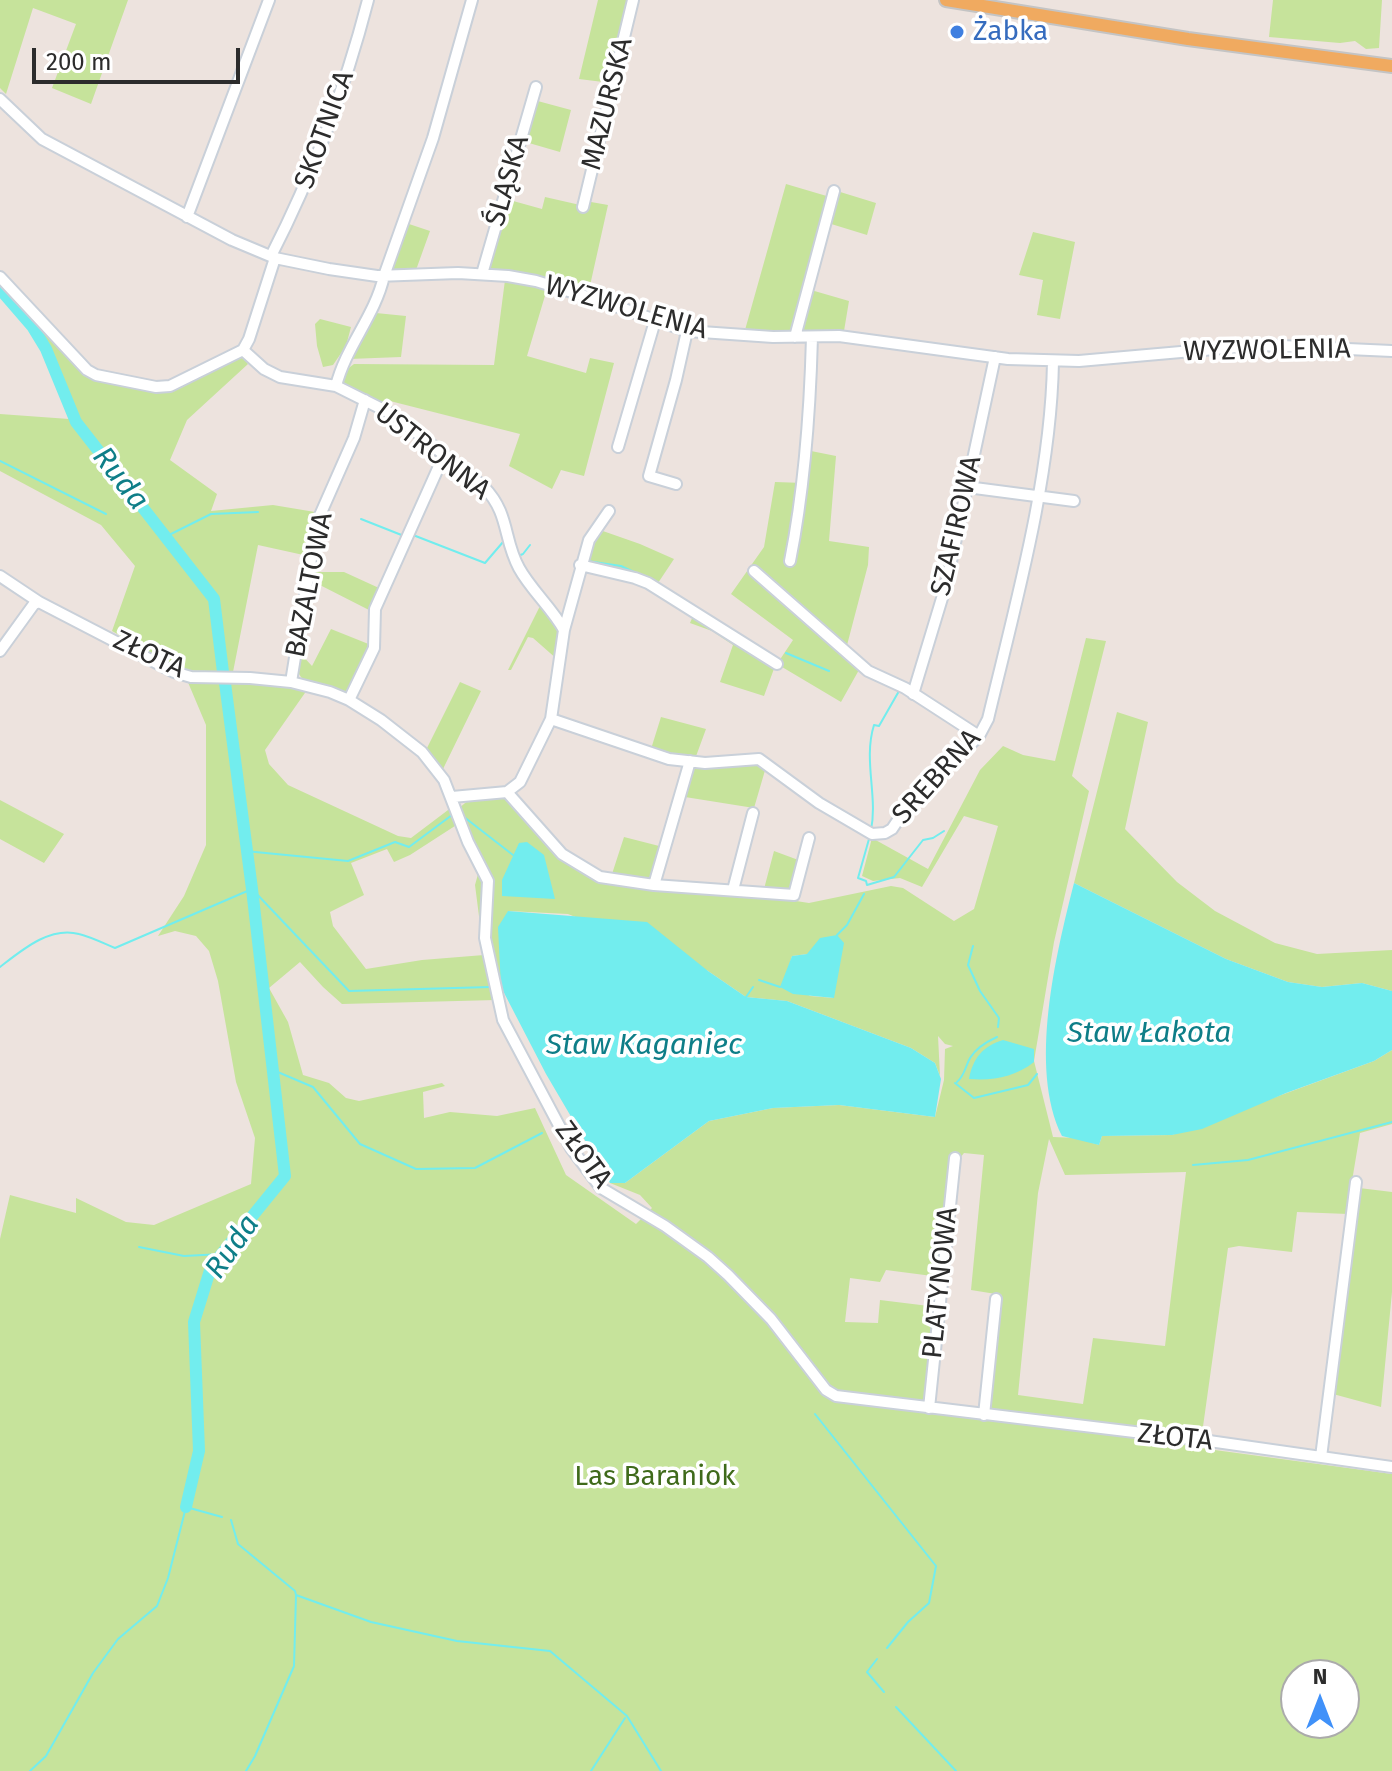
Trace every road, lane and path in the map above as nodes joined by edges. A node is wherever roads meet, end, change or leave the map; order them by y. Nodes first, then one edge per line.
1 (269, 0) edge
2 (368, 0) edge
3 (472, 0) edge
4 (633, 0) edge
5 (946, 0) edge
6 (1392, 66) edge
7 (536, 87) dead end
8 (0, 99) edge
9 (834, 191) dead end
10 (583, 207) dead end
11 (187, 217) junction
12 (273, 257) junction
13 (482, 274) junction
14 (384, 276) junction
15 (0, 277) edge
16 (655, 321) junction
17 (687, 331) junction
18 (795, 337) junction
19 (812, 337) junction
20 (243, 350) junction
21 (1392, 351) edge
22 (995, 357) junction
23 (1053, 362) junction
24 (336, 386) junction
25 (365, 400) junction
26 (618, 447) dead end
27 (444, 455) junction
28 (676, 484) dead end
29 (967, 487) junction
30 (1037, 496) junction
31 (1074, 501) dead end
32 (609, 511) dead end
33 (790, 561) dead end
34 (580, 565) junction
35 (754, 571) dead end
36 (0, 576) edge
37 (39, 602) junction
38 (564, 630) junction
39 (0, 651) edge
40 (777, 664) dead end
41 (291, 682) junction
42 (913, 694) junction
43 (349, 700) junction
44 (551, 719) junction
45 (979, 736) junction
46 (690, 761) junction
47 (507, 792) junction
48 (452, 797) junction
49 (753, 813) dead end
50 (809, 838) dead end
51 (654, 885) junction
52 (733, 890) junction
53 (955, 1158) dead end
54 (1356, 1182) dead end
55 (996, 1299) dead end
56 (929, 1408) junction
57 (984, 1415) junction
58 (1321, 1457) junction
59 (1392, 1467) edge

1 - 11 street
2 - 12 street, SKOTNICA
3 - 14 street
4 - 10 street, MAZURSKA
5 - 6 main road
7 - 13 street, ŚLĄSKA
8 - 11 street, WYZWOLENIA
9 - 18 street
11 - 12 street, WYZWOLENIA
12 - 14 street, WYZWOLENIA
12 - 20 street, SKOTNICA
13 - 14 street, WYZWOLENIA
13 - 16 street, WYZWOLENIA
14 - 24 street
15 - 20 street
16 - 17 street, WYZWOLENIA
16 - 26 street
17 - 18 street, WYZWOLENIA
17 - 28 street
18 - 19 street, WYZWOLENIA
19 - 22 street, WYZWOLENIA
19 - 33 street
20 - 24 street, USTRONNA
21 - 23 street, WYZWOLENIA
22 - 23 street, WYZWOLENIA
22 - 29 street, SZAFIROWA
23 - 30 street, SREBRNA
24 - 25 street, USTRONNA
25 - 27 street, USTRONNA
25 - 41 street, BAZALTOWA
27 - 38 street, USTRONNA
27 - 43 street
29 - 30 street
29 - 42 street, SZAFIROWA
30 - 31 street
30 - 45 street, SREBRNA
32 - 34 street
34 - 38 street
34 - 40 street
35 - 42 street
36 - 37 street, ZŁOTA
37 - 39 street
37 - 41 street, ZŁOTA
38 - 44 street
41 - 43 street, ZŁOTA
42 - 45 street
43 - 48 street, ZŁOTA
44 - 46 street, SREBRNA
44 - 47 street
45 - 46 street, SREBRNA
46 - 51 street
47 - 48 street
47 - 51 street
48 - 56 street, ZŁOTA
49 - 52 street
50 - 52 street
51 - 52 street
53 - 56 street, PLATYNOWA
54 - 58 street
55 - 57 street
56 - 57 street, ZŁOTA
57 - 58 street, ZŁOTA
58 - 59 street, ZŁOTA

